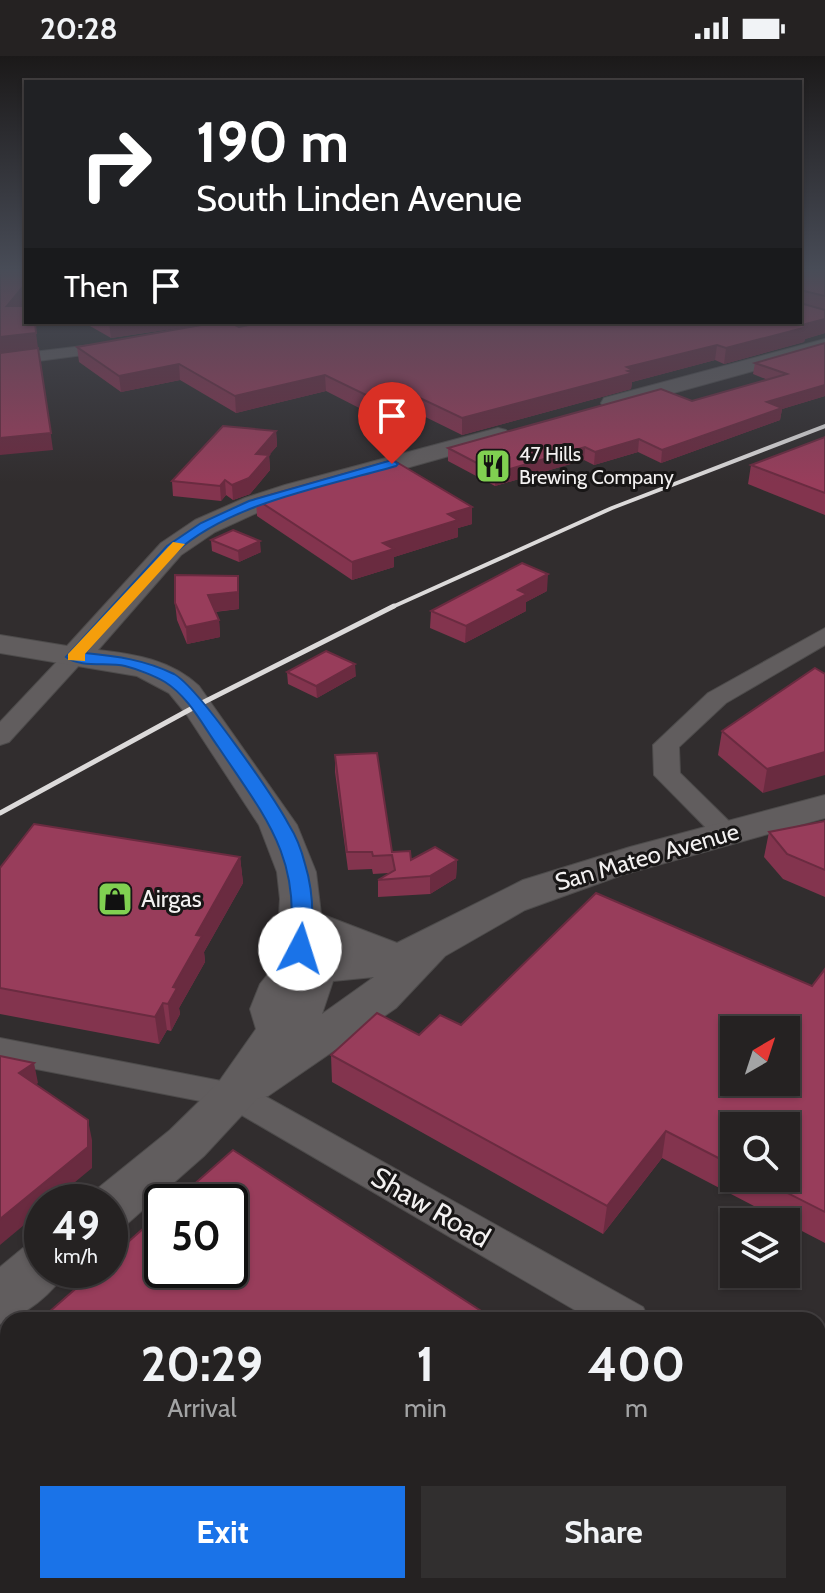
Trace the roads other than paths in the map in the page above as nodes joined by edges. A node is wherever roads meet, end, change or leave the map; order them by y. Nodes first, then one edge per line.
1 (130, 345) edge
2 (825, 345) edge
3 (0, 361) edge
4 (591, 409) edge
5 (524, 428) edge
6 (825, 635) edge
7 (0, 644) edge
8 (74, 657) junction
9 (0, 737) edge
10 (825, 806) edge
11 (728, 834) junction
12 (303, 922) junction
13 (415, 952) junction
14 (297, 968) junction
15 (0, 1050) edge
16 (235, 1095) junction
17 (128, 1193) edge
18 (24, 1279) edge
19 (0, 1300) edge
20 (614, 1312) edge

1 - 3 street
2 - 4 main road
5 - 8 main road
6 - 11 street
7 - 8 main road
8 - 9 street
8 - 12 main road
10 - 11 main road, San Mateo Avenue
11 - 13 main road, San Mateo Avenue
12 - 13 main road
12 - 14 main road
13 - 14 main road, San Mateo Avenue
13 - 16 main road, San Mateo Avenue
14 - 16 main road, San Mateo Avenue
15 - 16 street, Shaw Road
16 - 17 main road, San Mateo Avenue
16 - 20 street, Shaw Road
18 - 19 main road

